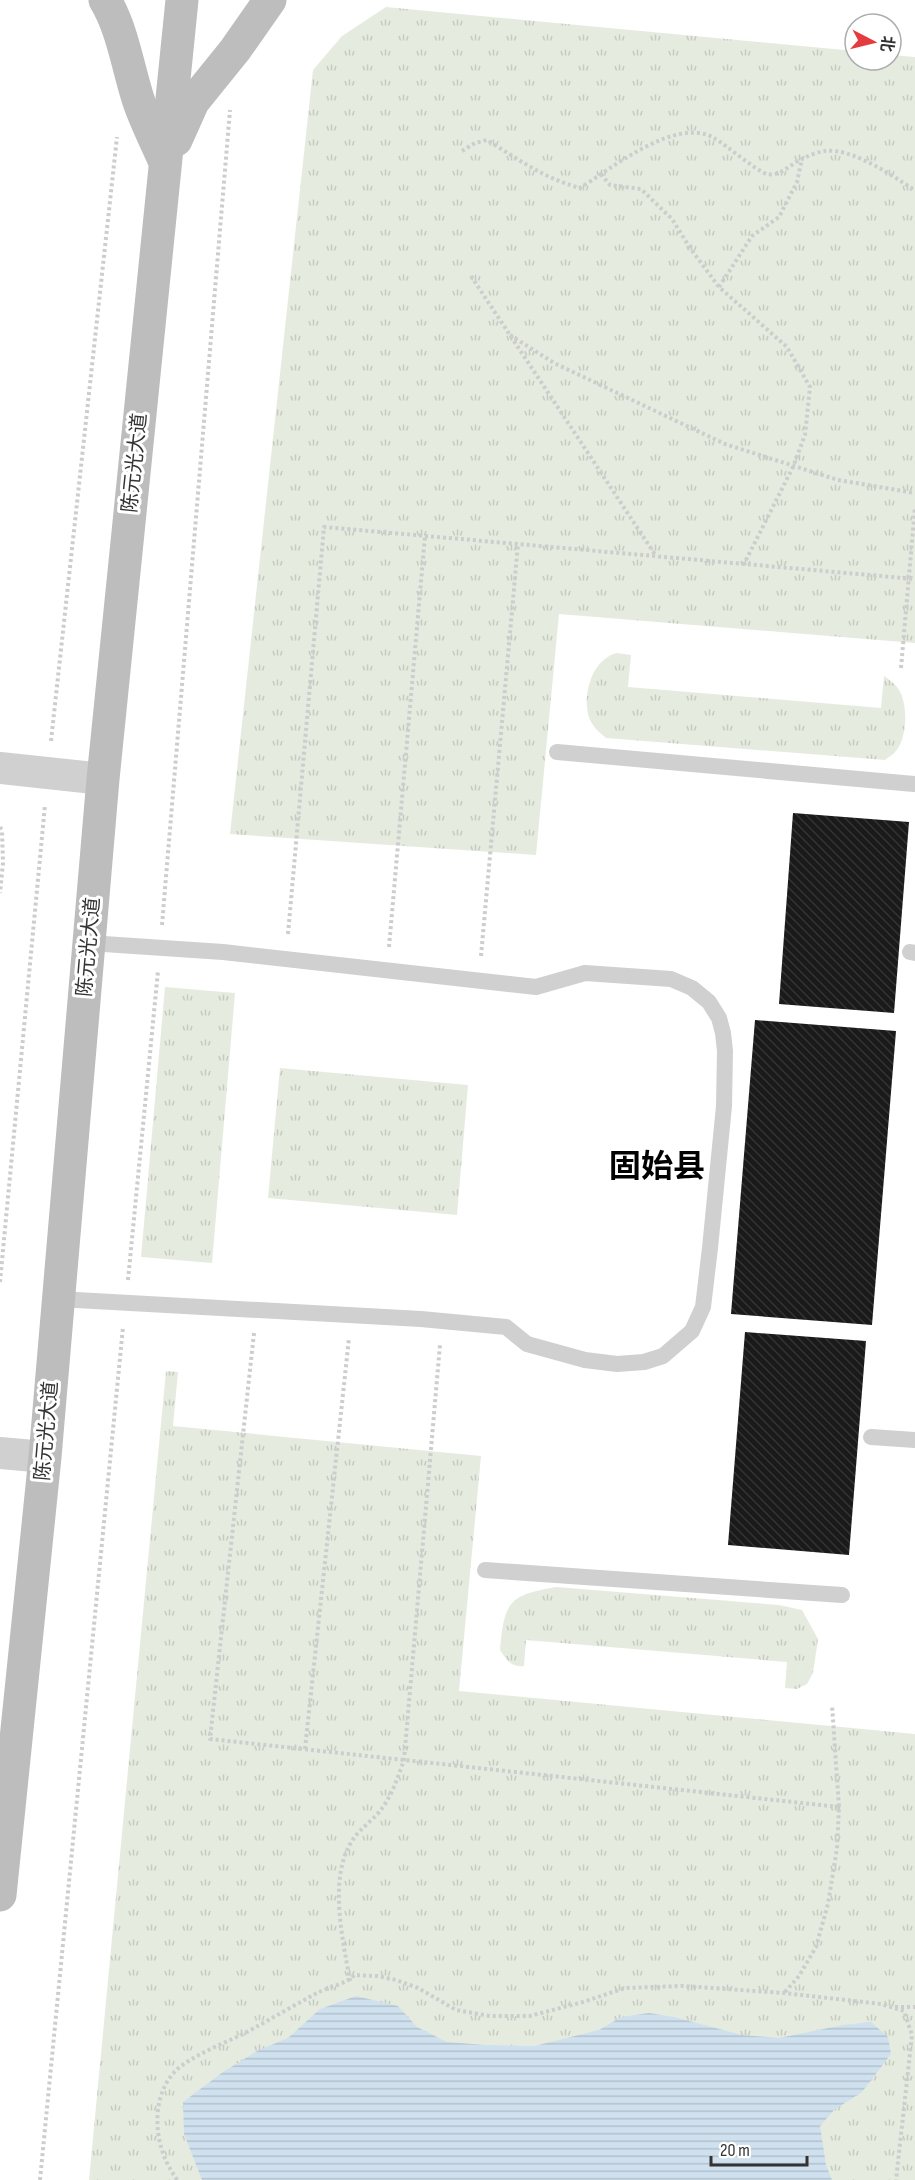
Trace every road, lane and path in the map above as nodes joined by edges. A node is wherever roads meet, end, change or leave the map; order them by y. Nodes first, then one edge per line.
1 (105, 0) edge
2 (182, 0) edge
3 (270, 0) edge
4 (231, 105) dead end
5 (462, 152) dead end
6 (116, 154) dead end
7 (802, 158) junction
8 (166, 164) junction
9 (601, 174) junction
10 (915, 191) edge
11 (471, 276) dead end
12 (719, 287) junction
13 (510, 335) junction
14 (793, 467) junction
15 (915, 493) edge
16 (915, 507) edge
17 (425, 536) junction
18 (518, 544) junction
19 (657, 556) junction
20 (744, 564) junction
21 (908, 579) junction
22 (915, 579) edge
23 (901, 668) dead end
24 (557, 752) dead end
25 (0, 768) edge
26 (48, 773) junction
27 (103, 779) junction
28 (914, 784) edge
29 (1, 831) edge
30 (0, 893) edge
31 (89, 943) junction
32 (160, 948) junction
33 (286, 959) junction
34 (387, 970) junction
35 (479, 980) junction
36 (0, 1282) edge
37 (58, 1299) junction
38 (126, 1304) junction
39 (256, 1311) junction
40 (352, 1316) junction
41 (443, 1321) junction
42 (871, 1437) dead end
43 (915, 1440) edge
44 (0, 1453) edge
45 (45, 1457) junction
46 (485, 1570) dead end
47 (842, 1595) dead end
48 (832, 1706) dead end
49 (305, 1749) junction
50 (404, 1760) junction
51 (838, 1807) junction
52 (0, 1895) edge
53 (350, 1981) junction
54 (784, 1993) junction
55 (891, 2007) junction
56 (915, 2007) edge
57 (40, 2180) edge
58 (177, 2180) edge
59 (896, 2180) edge

1 - 8 main road
2 - 8 main road, 陈元光大道
3 - 8 main road
4 - 32 path
5 - 9 path
6 - 26 path
7 - 9 path
7 - 10 path
7 - 12 path
8 - 27 main road, 陈元光大道
9 - 12 path
11 - 13 path
12 - 14 path
13 - 14 path
13 - 19 path
14 - 15 path
14 - 20 path
16 - 21 path
17 - 18 path
17 - 33 path
17 - 34 path
18 - 19 path
18 - 35 path
19 - 20 path
20 - 21 path
21 - 22 path
21 - 23 path
24 - 28 lane
25 - 26 street
26 - 27 street
26 - 36 path
27 - 31 main road, 陈元光大道
29 - 30 path
31 - 32 lane
31 - 37 main road, 陈元光大道
32 - 33 lane
32 - 38 path
33 - 34 lane
34 - 35 lane
35 - 41 lane
37 - 38 lane
37 - 45 main road, 陈元光大道
38 - 39 lane
38 - 57 path
39 - 40 lane
39 - 49 path
40 - 41 lane
40 - 49 path
41 - 50 path
42 - 43 lane
44 - 45 street
45 - 52 main road, 陈元光大道
46 - 47 lane
48 - 51 path
49 - 50 path
50 - 51 path
50 - 53 path
51 - 54 path
53 - 54 path
53 - 58 path
54 - 55 path
55 - 56 path
55 - 59 path

